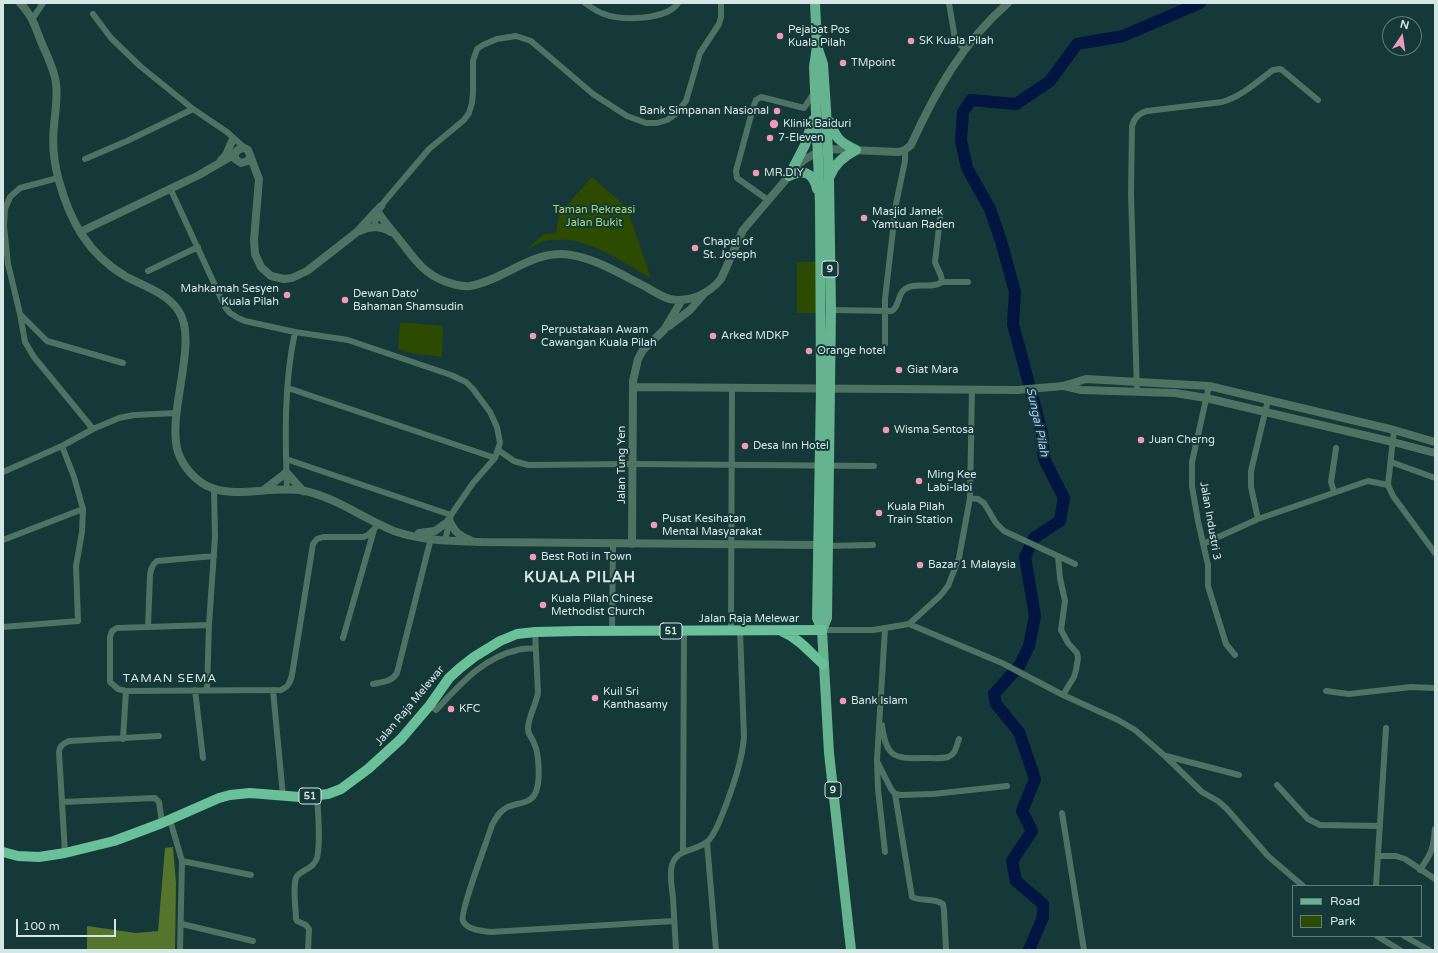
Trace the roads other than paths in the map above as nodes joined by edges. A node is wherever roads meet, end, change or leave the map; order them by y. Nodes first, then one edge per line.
1 (20, 3) edge
2 (43, 3) edge
3 (585, 3) edge
4 (678, 3) edge
5 (721, 3) edge
6 (815, 3) edge
7 (949, 3) edge
8 (1008, 3) edge
9 (93, 14) dead end
10 (33, 18) junction
11 (817, 46) junction
12 (964, 49) junction
13 (815, 92) junction
14 (1318, 100) dead end
15 (816, 108) junction
16 (193, 109) junction
17 (826, 110) junction
18 (227, 132) junction
19 (232, 142) junction
20 (246, 149) junction
21 (823, 150) junction
22 (856, 150) junction
23 (905, 150) junction
24 (236, 155) junction
25 (85, 159) dead end
26 (248, 160) junction
27 (215, 166) junction
28 (789, 176) junction
29 (58, 178) junction
30 (829, 178) junction
31 (170, 188) junction
32 (768, 200) junction
33 (820, 204) junction
34 (380, 209) junction
35 (941, 210) dead end
36 (374, 227) junction
37 (80, 232) junction
38 (357, 232) junction
39 (393, 233) junction
40 (198, 247) junction
41 (6, 264) edge
42 (148, 271) dead end
43 (942, 282) junction
44 (968, 282) dead end
45 (704, 293) junction
46 (682, 300) junction
47 (831, 310) junction
48 (885, 311) junction
49 (20, 314) junction
50 (664, 330) junction
51 (295, 332) junction
52 (885, 344) dead end
53 (123, 363) dead end
54 (1138, 382) junction
55 (1063, 386) junction
56 (1209, 386) junction
57 (633, 387) junction
58 (288, 388) junction
59 (732, 388) junction
60 (826, 388) junction
61 (972, 389) junction
62 (1137, 392) junction
63 (1206, 398) junction
64 (1268, 400) junction
65 (1266, 412) junction
66 (177, 413) junction
67 (93, 429) junction
68 (1394, 430) junction
69 (1393, 442) junction
70 (1435, 442) edge
71 (62, 446) junction
72 (1336, 448) dead end
73 (498, 450) junction
74 (1435, 453) edge
75 (495, 458) junction
76 (286, 459) junction
77 (1391, 462) junction
78 (633, 464) junction
79 (731, 465) junction
80 (825, 465) junction
81 (874, 466) dead end
82 (3, 472) edge
83 (286, 472) junction
84 (1435, 478) edge
85 (1388, 485) junction
86 (214, 489) junction
87 (287, 489) junction
88 (265, 490) junction
89 (302, 491) junction
90 (1334, 492) junction
91 (970, 498) junction
92 (83, 509) junction
93 (450, 519) junction
94 (1258, 519) junction
95 (376, 527) junction
96 (397, 532) junction
97 (431, 538) junction
98 (3, 540) edge
99 (444, 540) junction
100 (482, 542) junction
101 (613, 544) junction
102 (632, 544) junction
103 (1203, 544) junction
104 (731, 545) junction
105 (873, 545) dead end
106 (824, 546) junction
107 (1435, 553) edge
108 (214, 556) junction
109 (1058, 556) junction
110 (1075, 564) dead end
111 (908, 624) junction
112 (209, 625) junction
113 (3, 627) edge
114 (148, 627) junction
115 (885, 629) junction
116 (822, 630) junction
117 (612, 631) junction
118 (684, 631) junction
119 (735, 631) junction
120 (781, 631) junction
121 (536, 632) junction
122 (343, 638) dead end
123 (536, 648) junction
124 (1234, 655) dead end
125 (823, 664) junction
126 (373, 684) dead end
127 (1435, 688) edge
128 (196, 690) junction
129 (207, 690) junction
130 (273, 690) junction
131 (126, 691) junction
132 (1326, 692) dead end
133 (1063, 695) junction
134 (430, 705) junction
135 (880, 712) junction
136 (1386, 728) dead end
137 (159, 736) dead end
138 (123, 739) junction
139 (958, 739) dead end
140 (1164, 756) junction
141 (202, 758) dead end
142 (877, 760) junction
143 (1239, 775) dead end
144 (1277, 785) dead end
145 (1007, 786) dead end
146 (895, 794) junction
147 (283, 796) junction
148 (317, 796) junction
149 (62, 802) junction
150 (1062, 813) dead end
151 (166, 822) junction
152 (1380, 826) junction
153 (1435, 828) edge
154 (707, 842) junction
155 (4, 852) edge
156 (683, 852) junction
157 (886, 852) dead end
158 (65, 853) junction
159 (1379, 856) junction
160 (182, 861) junction
161 (1420, 870) junction
162 (251, 875) dead end
163 (1435, 879) edge
164 (1302, 885) edge
165 (1376, 885) edge
166 (674, 920) junction
167 (182, 924) junction
168 (1379, 937) edge
169 (1406, 937) edge
170 (253, 941) dead end
171 (180, 950) edge
172 (308, 950) edge
173 (676, 950) edge
174 (716, 950) edge
175 (851, 950) edge
176 (946, 950) edge
177 (1084, 950) edge
178 (1400, 950) edge
179 (1429, 950) edge

1 - 10 street
2 - 10 street
3 - 4 street
5 - 34 street
6 - 11 main road, 9
7 - 12 street
8 - 12 street
9 - 16 street
10 - 29 street
11 - 13 main road, 9
11 - 17 main road, 9
12 - 23 street
13 - 15 main road, 9
13 - 32 street
14 - 54 street
15 - 21 main road, 9
15 - 28 main road
16 - 18 street
16 - 25 street
17 - 21 main road, 9
17 - 22 main road
18 - 19 street
18 - 20 street
19 - 24 street
19 - 27 street
20 - 24 street
20 - 26 street
21 - 22 street
21 - 28 street
21 - 30 main road, 9
21 - 33 main road, 9
22 - 23 street
22 - 30 main road
23 - 48 street
24 - 26 street
24 - 27 street
26 - 38 street
27 - 31 street
28 - 32 street
28 - 33 main road
29 - 37 street
29 - 41 street
30 - 47 main road, 9
31 - 37 street
31 - 40 street
32 - 45 street
33 - 60 main road, 9
34 - 36 street
34 - 38 street
34 - 39 street
35 - 43 street
36 - 38 street
36 - 39 street
37 - 66 street
39 - 46 street
40 - 42 street
40 - 51 street
41 - 49 street
43 - 44 street
43 - 48 street
45 - 46 street
45 - 50 street
46 - 50 street
47 - 48 street
47 - 60 main road, 9
48 - 52 street
49 - 53 street
49 - 67 street
50 - 57 street, Jalan Tung Yen
51 - 58 street
51 - 73 street
54 - 55 street
54 - 56 street
54 - 62 street
55 - 61 street
55 - 62 street
56 - 63 street, Jalan Industri 3
56 - 64 street
57 - 59 street
57 - 78 street, Jalan Tung Yen
58 - 75 street
58 - 76 street
59 - 60 street
59 - 79 street
60 - 61 street
60 - 80 main road, 9
61 - 91 street
62 - 63 street
63 - 65 street
63 - 103 street, Jalan Industri 3
64 - 65 street
64 - 68 street
65 - 69 street
65 - 94 street
66 - 67 street
66 - 86 street
67 - 71 street
68 - 69 street
68 - 70 street
69 - 74 street
69 - 77 street
71 - 82 street
71 - 92 street
72 - 90 street
73 - 75 street
73 - 78 street
75 - 93 street
76 - 83 street
76 - 93 street
77 - 84 street
77 - 85 street
78 - 79 street
78 - 102 street, Jalan Tung Yen
79 - 80 street
79 - 104 street
80 - 81 street
80 - 106 main road, 9
83 - 87 street
83 - 88 street
83 - 89 street
85 - 90 street
85 - 107 street
86 - 88 street
86 - 108 street
87 - 88 street
87 - 89 street
89 - 95 street
90 - 94 street
91 - 109 street
91 - 111 street
92 - 98 street
92 - 113 street
93 - 96 street
93 - 99 street
93 - 100 street
94 - 103 street
95 - 96 street
95 - 122 street
95 - 130 street
96 - 97 street
97 - 99 street
97 - 126 street
99 - 100 street
100 - 101 street
101 - 102 street
101 - 117 street
102 - 104 street
103 - 124 street, Jalan Industri 3
104 - 106 street
104 - 119 street
105 - 106 street
106 - 116 main road, 9
108 - 112 street
108 - 114 street
109 - 110 street
109 - 133 street
111 - 115 street
111 - 133 street
112 - 114 street
112 - 129 street
114 - 131 street
115 - 116 street
115 - 135 street
116 - 120 highway, Jalan Raja Melewar / 51
116 - 125 main road, 9
117 - 118 highway, Jalan Raja Melewar / 51
117 - 121 highway, Jalan Raja Melewar / 51
118 - 119 highway, Jalan Raja Melewar / 51
118 - 156 street
119 - 120 highway, Jalan Raja Melewar / 51
119 - 154 street
120 - 125 highway
121 - 123 street
121 - 134 highway, Jalan Raja Melewar / 51
123 - 134 street
123 - 166 street
125 - 175 main road, 9
127 - 132 street
128 - 129 street
128 - 131 street
128 - 141 street
129 - 130 street
130 - 147 street
131 - 138 street
133 - 140 street
134 - 148 highway, Jalan Raja Melewar / 51
135 - 139 street
135 - 142 street
136 - 152 street
137 - 138 street
138 - 149 street
140 - 143 street
140 - 164 street
142 - 146 street
142 - 157 street
144 - 152 street
145 - 146 street
146 - 176 street
147 - 148 highway, Jalan Raja Melewar / 51
147 - 151 highway, Jalan Raja Melewar / 51
148 - 172 street
149 - 151 street
149 - 158 street
150 - 177 street
151 - 158 highway, Jalan Raja Melewar / 51
151 - 160 street
152 - 159 street
153 - 161 street
154 - 156 street
154 - 174 street
155 - 158 highway, Jalan Raja Melewar / 51
156 - 166 street
159 - 161 street
159 - 165 street
160 - 162 street
160 - 167 street
161 - 163 street
166 - 173 street
167 - 170 street
167 - 171 street
168 - 178 street
169 - 179 street

